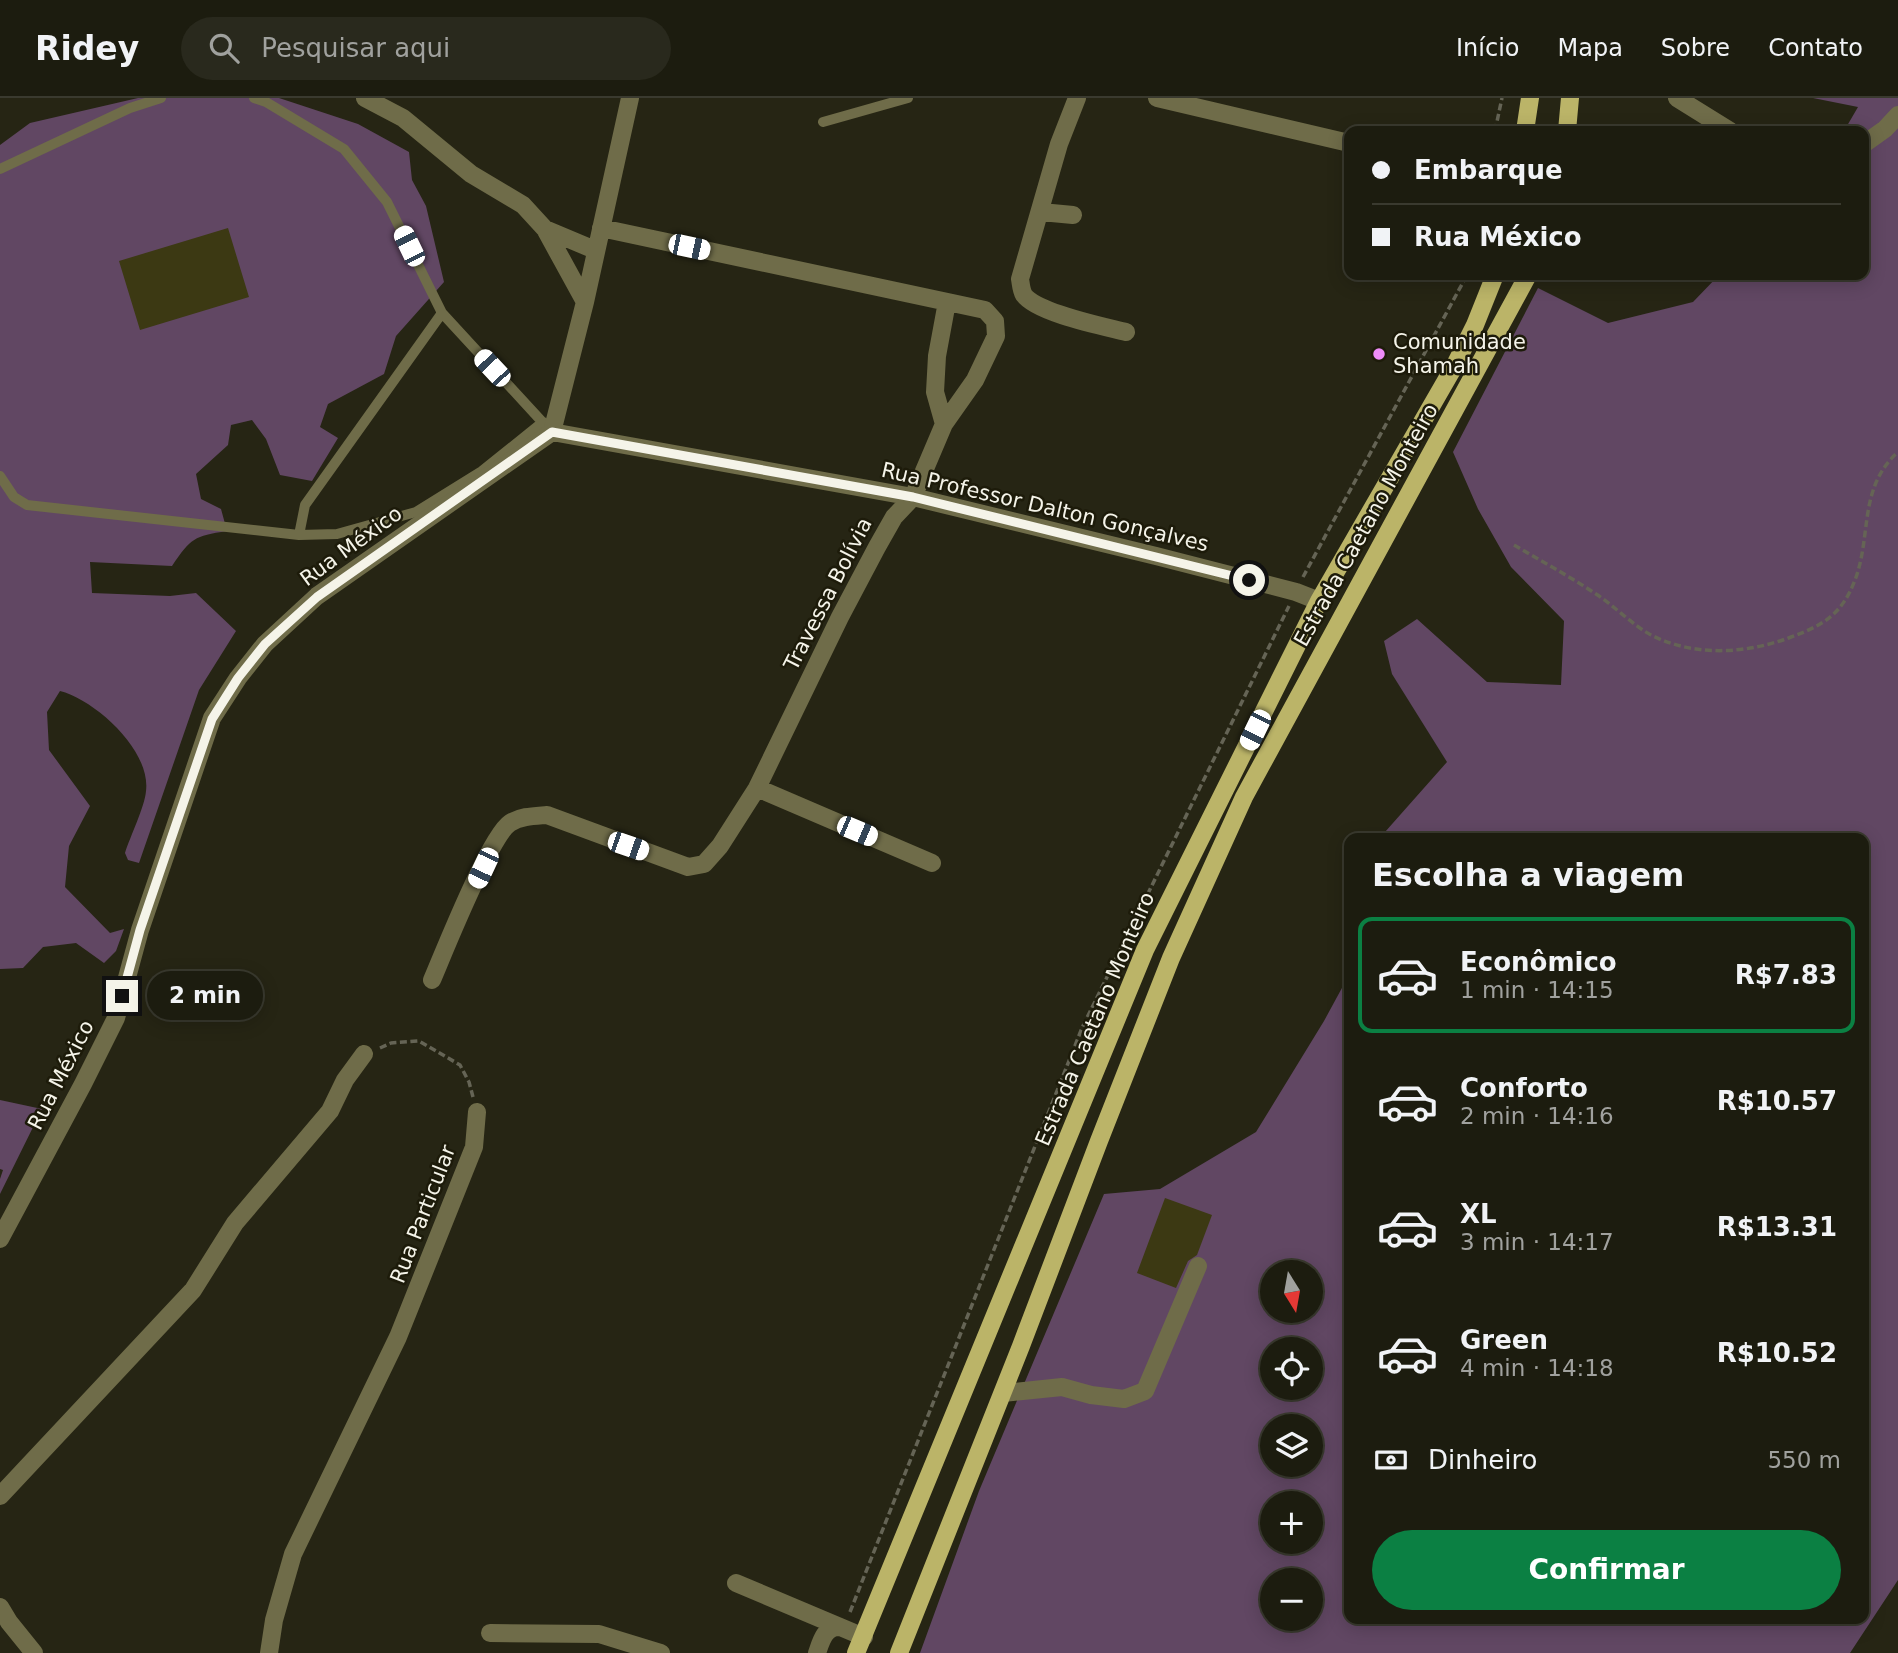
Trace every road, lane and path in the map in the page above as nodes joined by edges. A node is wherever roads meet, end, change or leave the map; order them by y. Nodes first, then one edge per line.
1 (161, 98) edge
2 (254, 98) edge
3 (365, 98) edge
4 (630, 98) edge
5 (908, 98) edge
6 (1076, 98) edge
7 (1157, 98) edge
8 (1502, 98) edge
9 (1530, 98) edge
10 (1570, 98) edge
11 (1677, 98) edge
12 (1198, 102) edge
13 (1898, 115) edge
14 (823, 122) dead end
15 (1496, 126) edge
16 (1526, 126) edge
17 (1567, 126) edge
18 (1722, 126) edge
19 (1869, 140) edge
20 (1344, 142) edge
21 (0, 169) edge
22 (1041, 212) junction
23 (1073, 215) dead end
24 (601, 228) junction
25 (545, 229) junction
26 (595, 250) junction
27 (1493, 280) edge
28 (1525, 280) edge
29 (585, 302) junction
30 (947, 302) junction
31 (442, 313) junction
32 (1126, 332) dead end
33 (944, 424) junction
34 (547, 427) junction
35 (1898, 452) edge
36 (0, 476) edge
37 (913, 497) junction
38 (299, 535) junction
39 (1514, 545) dead end
40 (1319, 601) junction
41 (757, 788) junction
42 (932, 863) dead end
43 (432, 980) dead end
44 (364, 1054) joint
45 (477, 1112) joint
46 (0, 1239) edge
47 (1198, 1266) dead end
48 (1003, 1393) junction
49 (0, 1496) edge
50 (736, 1583) dead end
51 (0, 1607) edge
52 (838, 1627) junction
53 (491, 1633) dead end
54 (860, 1645) edge
55 (34, 1653) edge
56 (269, 1653) edge
57 (662, 1653) edge
58 (817, 1653) edge
59 (899, 1653) edge

1 - 21 lane
2 - 31 lane
3 - 25 street
4 - 24 street
5 - 14 lane
6 - 22 street
7 - 12 street
8 - 15 path
9 - 16 main road
10 - 17 main road
11 - 18 street
12 - 20 street
13 - 19 street
22 - 23 street
22 - 32 street
24 - 26 street
24 - 30 street, Travessa Bolívia
25 - 26 street
25 - 29 street
26 - 29 street
27 - 40 main road, Estrada Caetano Monteiro
28 - 48 main road, Estrada Caetano Monteiro
29 - 34 street
30 - 33 street
30 - 33 street, Travessa Bolívia
31 - 34 lane
31 - 38 lane
33 - 37 street, Travessa Bolívia
34 - 37 street, Rua Professor Dalton Gonçalves
34 - 38 lane
34 - 46 street, Rua México
35 - 39 path
36 - 38 lane
37 - 40 street, Rua Professor Dalton Gonçalves
37 - 41 street, Travessa Bolívia
40 - 54 main road, Estrada Caetano Monteiro
41 - 42 street
41 - 43 street, Travessa Bolívia
44 - 45 path
44 - 49 street
45 - 56 street, Rua Particular
47 - 48 street
48 - 59 main road, Estrada Caetano Monteiro
50 - 52 street
51 - 55 street
52 - 54 street
52 - 58 street
53 - 57 street

